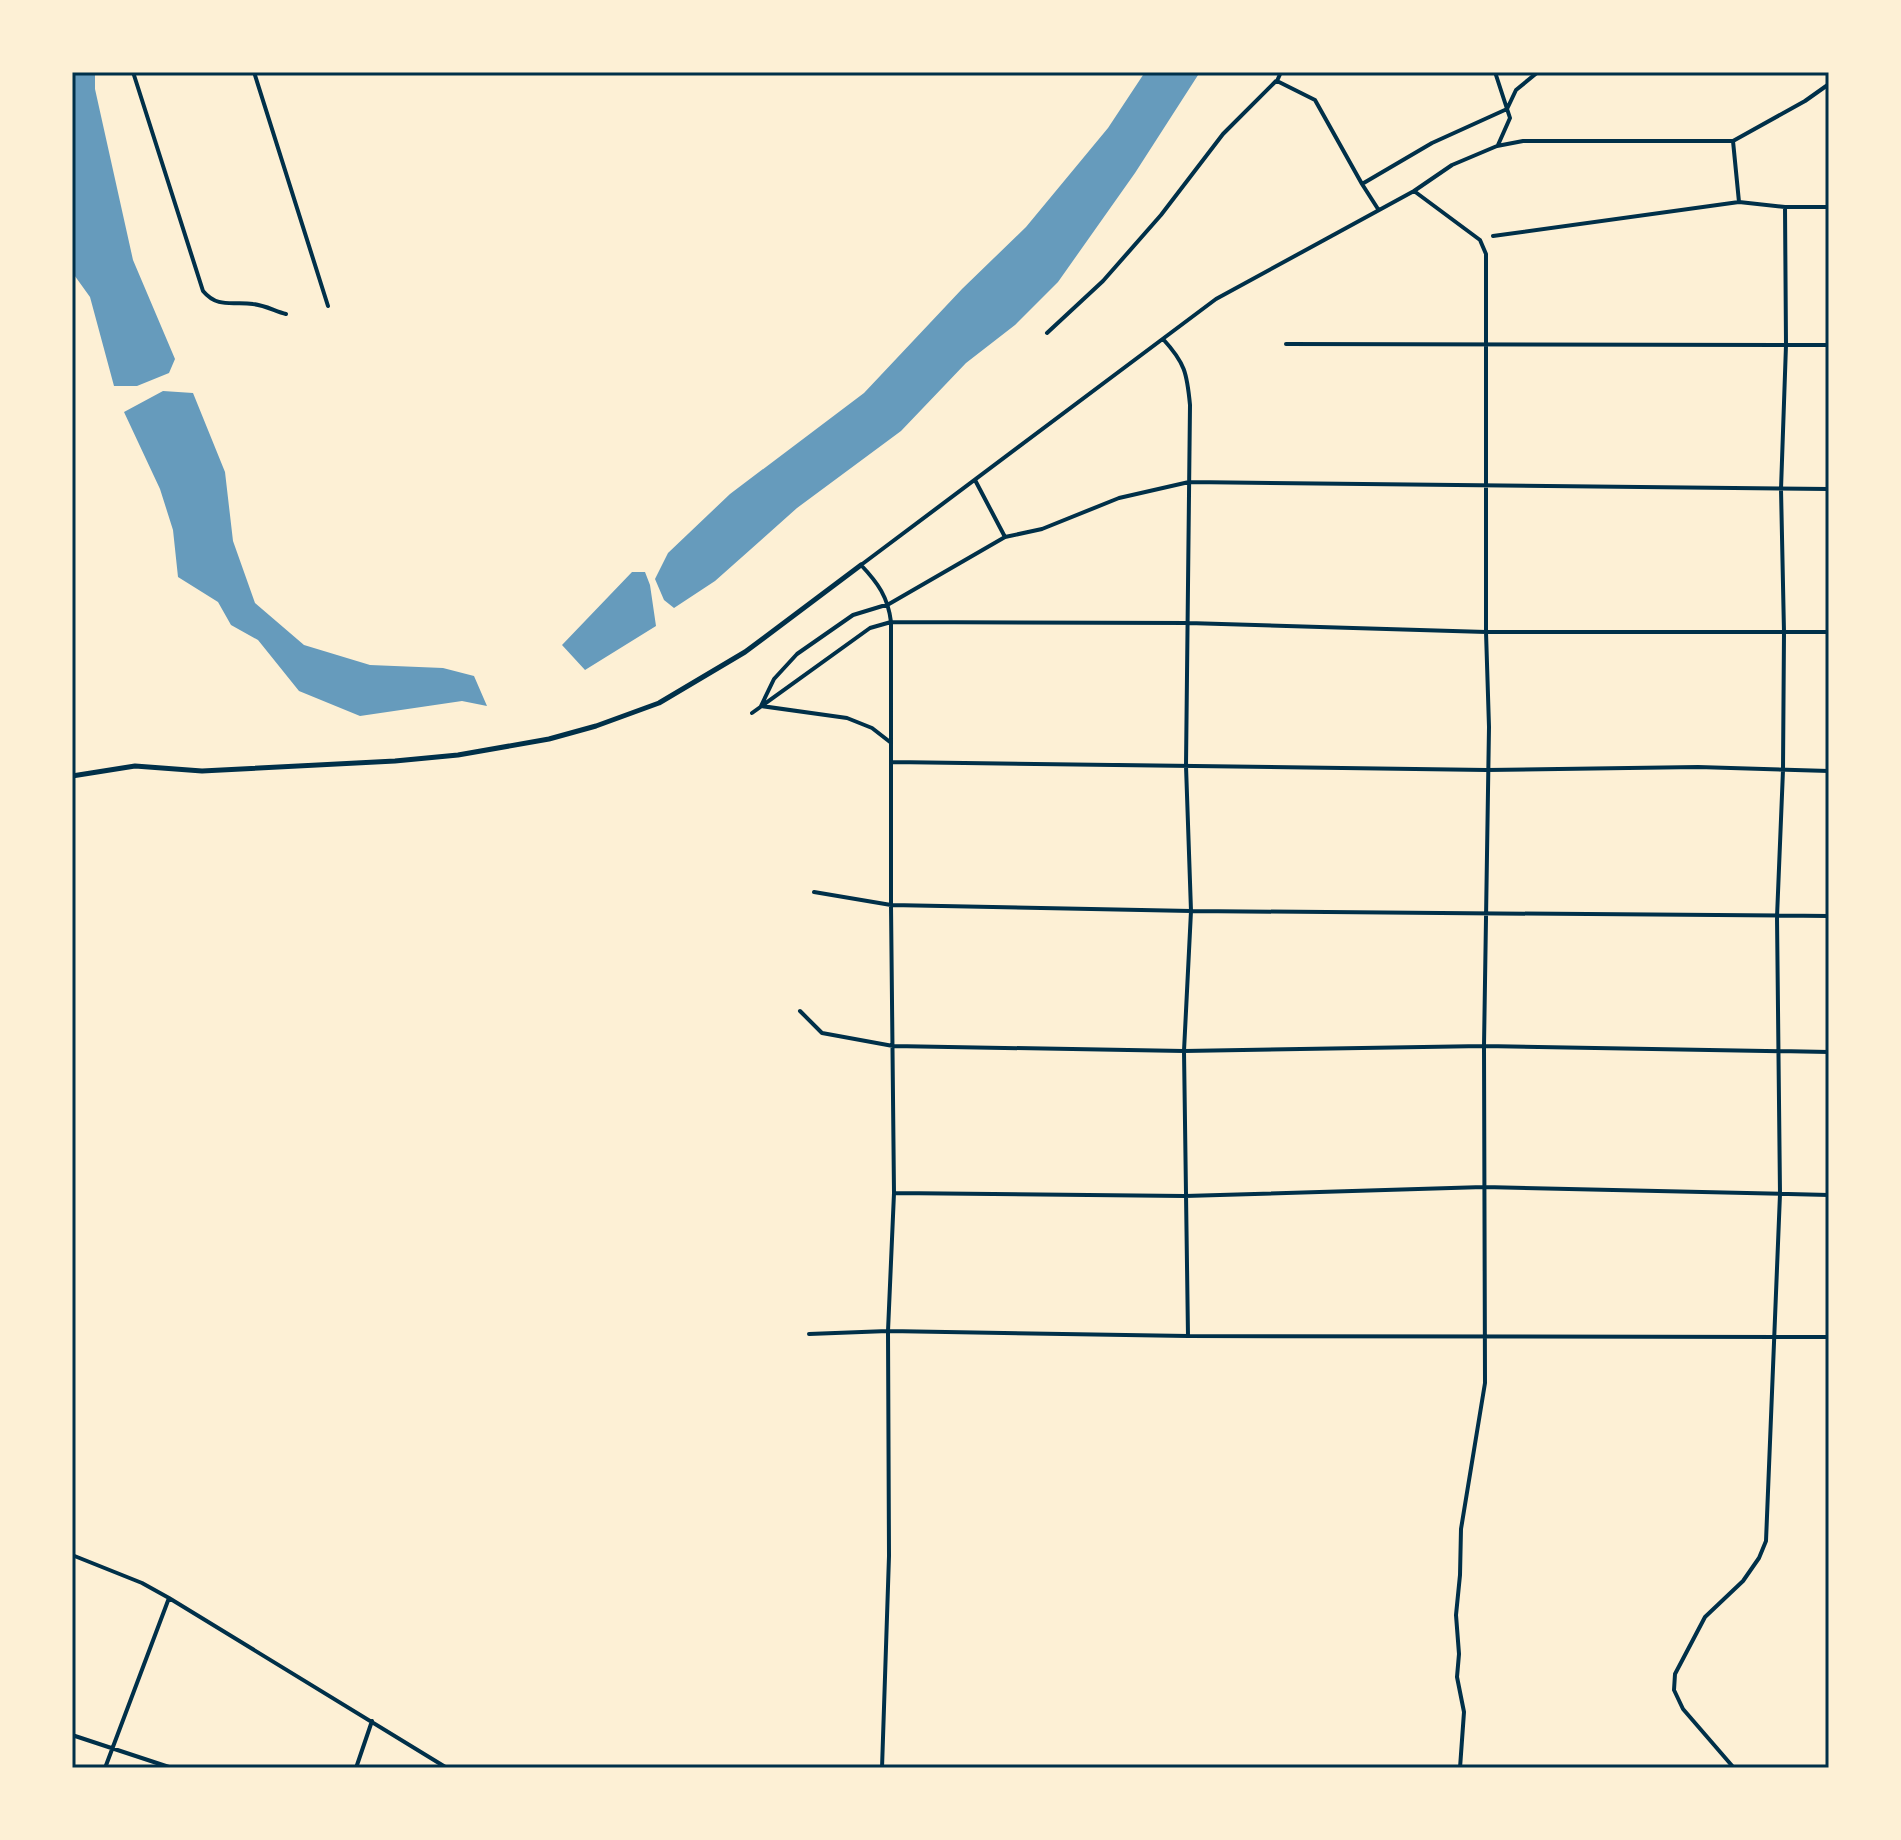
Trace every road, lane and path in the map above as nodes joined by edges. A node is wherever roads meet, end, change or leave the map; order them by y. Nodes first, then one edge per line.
1 (133, 72) edge
2 (254, 72) edge
3 (1281, 72) edge
4 (1495, 72) edge
5 (1538, 72) edge
6 (1277, 81) junction
7 (1829, 84) edge
8 (1507, 109) junction
9 (1733, 141) junction
10 (1497, 146) junction
11 (1362, 184) junction
12 (1414, 191) junction
13 (1739, 202) junction
14 (1785, 207) junction
15 (1829, 207) edge
16 (1379, 210) junction
17 (1493, 236) dead end
18 (328, 306) dead end
19 (286, 314) dead end
20 (1047, 333) dead end
21 (1162, 339) junction
22 (1487, 342) junction
23 (1286, 344) dead end
24 (1786, 345) junction
25 (1829, 345) edge
26 (975, 480) junction
27 (1189, 482) junction
28 (1488, 483) junction
29 (1781, 489) junction
30 (1829, 489) edge
31 (1005, 537) junction
32 (861, 565) junction
33 (889, 604) junction
34 (891, 622) junction
35 (1188, 623) junction
36 (1486, 632) junction
37 (1784, 632) junction
38 (1829, 632) edge
39 (761, 706) junction
40 (752, 713) dead end
41 (890, 742) junction
42 (891, 762) junction
43 (1186, 766) junction
44 (1487, 770) junction
45 (1783, 770) junction
46 (1829, 771) edge
47 (72, 776) edge
48 (814, 892) dead end
49 (891, 905) junction
50 (1191, 911) junction
51 (1487, 914) junction
52 (1829, 916) edge
53 (1777, 917) junction
54 (800, 1011) dead end
55 (893, 1046) junction
56 (1484, 1046) junction
57 (1184, 1051) junction
58 (1776, 1052) junction
59 (1829, 1052) edge
60 (1484, 1187) junction
61 (894, 1193) junction
62 (1780, 1194) junction
63 (1829, 1195) edge
64 (1185, 1196) junction
65 (888, 1331) junction
66 (809, 1334) dead end
67 (1485, 1335) junction
68 (1188, 1336) junction
69 (1775, 1337) junction
70 (1829, 1337) edge
71 (72, 1555) edge
72 (169, 1598) junction
73 (372, 1721) junction
74 (72, 1735) edge
75 (111, 1747) junction
76 (105, 1768) edge
77 (172, 1768) edge
78 (356, 1768) edge
79 (447, 1768) edge
80 (882, 1768) edge
81 (1460, 1768) edge
82 (1734, 1768) edge

1 - 19 street
2 - 18 street
3 - 6 street
4 - 8 street
5 - 8 street
6 - 11 street
6 - 20 street
7 - 9 street
8 - 10 street
8 - 11 street
9 - 10 street
9 - 13 street
10 - 12 street
11 - 16 street
12 - 16 street
12 - 22 street
13 - 14 street
13 - 17 street
14 - 15 street
14 - 24 street
16 - 21 street
21 - 26 street
21 - 27 street
22 - 23 street
22 - 24 street
22 - 28 street
24 - 25 street
24 - 29 street
26 - 31 street
26 - 32 street
27 - 28 street
27 - 31 street
27 - 35 street
28 - 29 street
28 - 36 street
29 - 30 street
29 - 37 street
31 - 33 street
32 - 33 street
32 - 47 street
33 - 34 street
33 - 39 street
34 - 35 street
34 - 39 street
34 - 41 street
35 - 36 street
35 - 43 street
36 - 37 street
36 - 44 street
37 - 38 street
37 - 45 street
39 - 40 street
39 - 41 street
41 - 42 street
42 - 43 street
42 - 49 street
43 - 44 street
43 - 50 street
44 - 45 street
44 - 51 street
45 - 46 street
45 - 53 street
48 - 49 street
49 - 50 street
49 - 55 street
50 - 51 street
50 - 57 street
51 - 53 street
51 - 56 street
52 - 53 street
53 - 58 street
54 - 55 street
55 - 57 street
55 - 61 street
56 - 57 street
56 - 58 street
56 - 60 street
57 - 64 street
58 - 59 street
58 - 62 street
60 - 62 street
60 - 64 street
60 - 67 street
61 - 64 street
61 - 65 street
62 - 63 street
62 - 69 street
64 - 68 street
65 - 66 street
65 - 68 street
65 - 80 street
67 - 68 street
67 - 69 street
67 - 81 street
69 - 70 street
69 - 82 street
71 - 72 street
72 - 73 street
72 - 75 street
73 - 78 street
73 - 79 street
74 - 75 street
75 - 76 street
75 - 77 street

